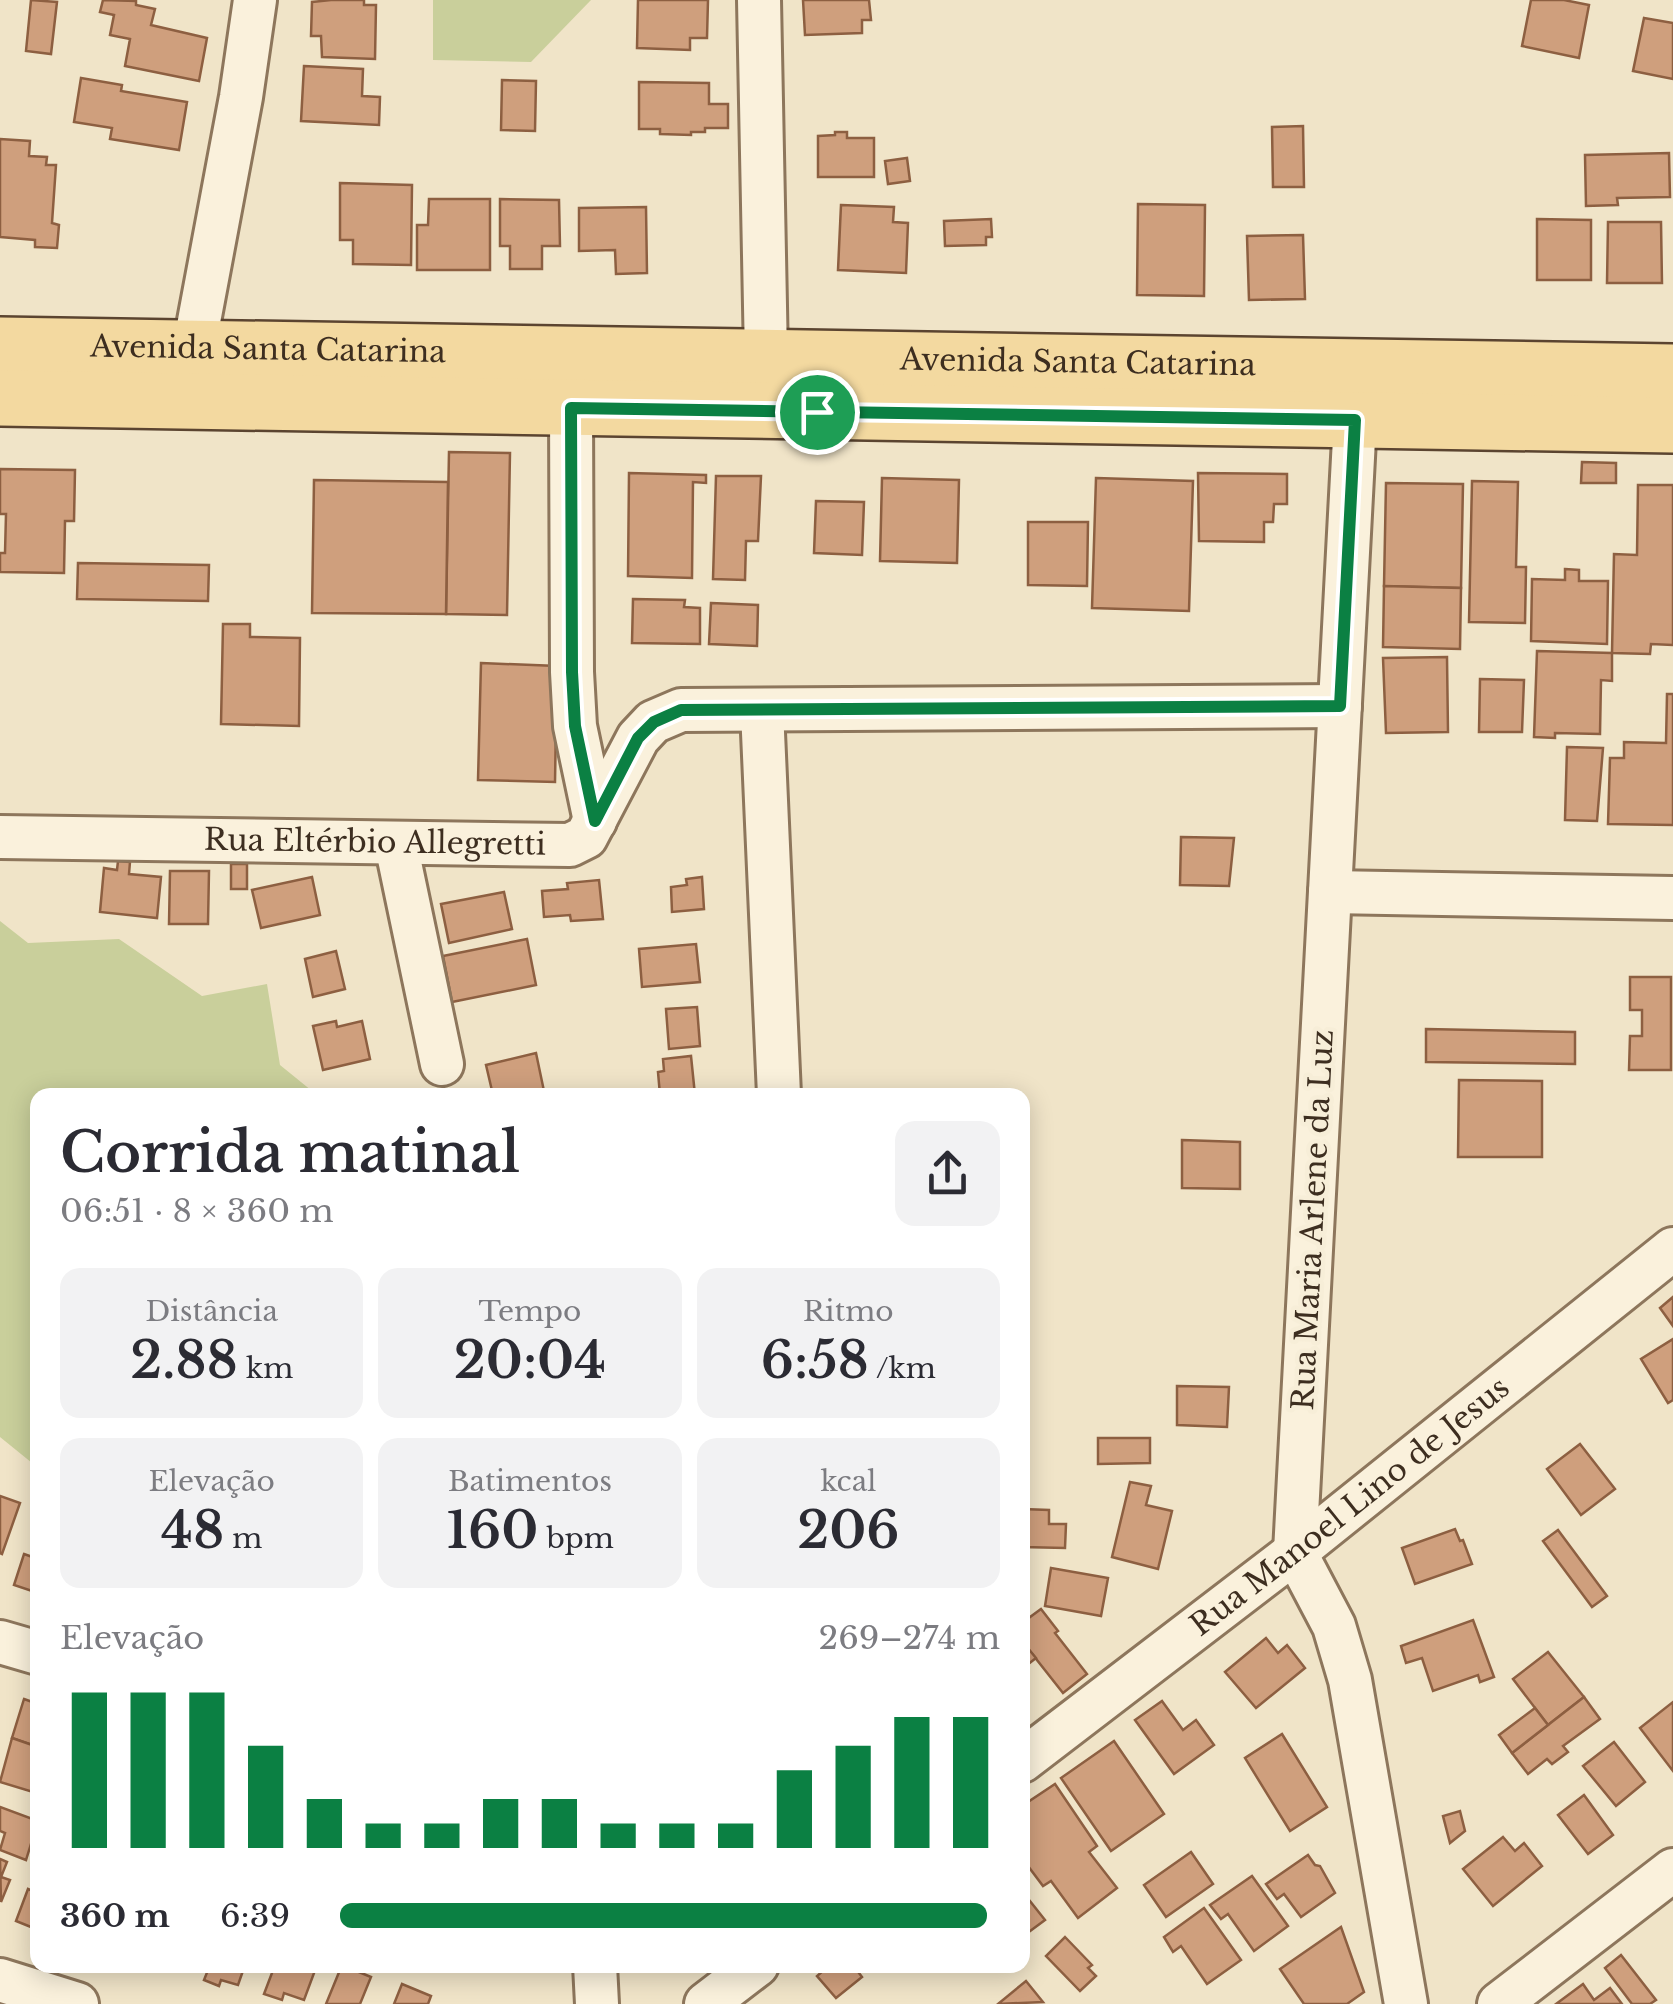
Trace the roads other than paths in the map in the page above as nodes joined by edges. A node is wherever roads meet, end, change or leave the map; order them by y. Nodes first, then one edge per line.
1 (255, 0) edge
2 (759, 0) edge
3 (0, 344) edge
4 (194, 348) junction
5 (766, 357) junction
6 (1673, 372) edge
7 (0, 398) edge
8 (571, 408) junction
9 (1355, 420) junction
10 (1673, 425) edge
11 (1340, 706) junction
12 (762, 710) junction
13 (595, 821) junction
14 (0, 837) edge
15 (396, 844) junction
16 (1330, 892) junction
17 (1673, 898) edge
18 (442, 1064) dead end
19 (779, 1088) edge
20 (1673, 1249) edge
21 (1295, 1552) junction
22 (0, 1642) edge
23 (30, 1651) edge
24 (1030, 1755) edge
25 (1673, 1870) edge
26 (595, 1973) edge
27 (746, 1973) edge
28 (0, 1980) edge
29 (77, 2004) edge
30 (597, 2004) edge
31 (706, 2004) edge
32 (1406, 2004) edge
33 (1499, 2004) edge

1 - 4 street
2 - 5 street
3 - 4 main road, Avenida Santa Catarina
4 - 5 main road, Avenida Santa Catarina
5 - 6 main road, Avenida Santa Catarina
7 - 8 main road, Avenida Santa Catarina
8 - 9 main road, Avenida Santa Catarina
8 - 13 street
9 - 10 main road, Avenida Santa Catarina
9 - 11 street, Rua Maria Arlene da Luz
11 - 12 street
11 - 16 street, Rua Maria Arlene da Luz
12 - 13 street
12 - 19 street
13 - 15 street, Rua Eltérbio Allegretti
14 - 15 street, Rua Eltérbio Allegretti
15 - 18 street
16 - 17 street
16 - 21 street, Rua Maria Arlene da Luz
20 - 21 street, Rua Manoel Lino de Jesus
21 - 24 street, Rua Manoel Lino de Jesus
21 - 32 street
22 - 23 street
25 - 33 street
26 - 30 street
27 - 31 street
28 - 29 street

